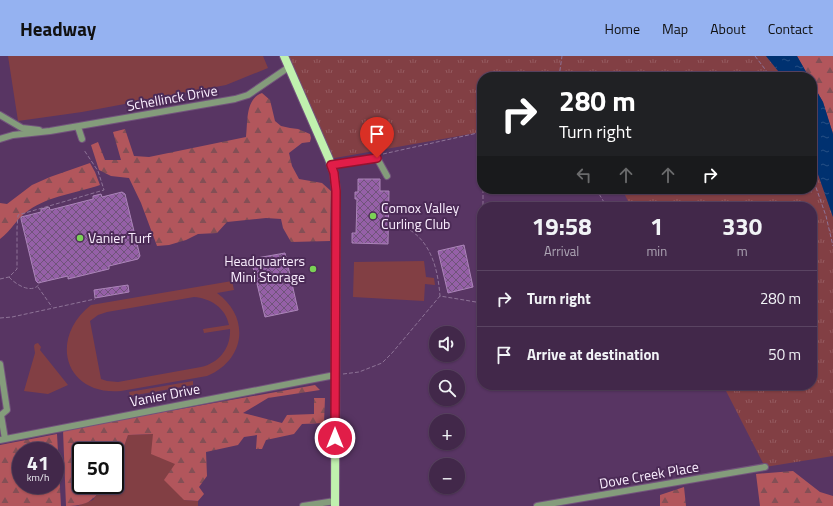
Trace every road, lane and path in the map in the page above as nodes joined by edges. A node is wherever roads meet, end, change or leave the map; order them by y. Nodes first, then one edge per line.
1 (284, 56) edge
2 (562, 56) edge
3 (755, 56) edge
4 (289, 67) junction
5 (560, 72) edge
6 (767, 72) edge
7 (0, 114) edge
8 (78, 127) junction
9 (50, 131) junction
10 (477, 133) edge
11 (0, 139) edge
12 (82, 139) dead end
13 (84, 150) dead end
14 (380, 155) dead end
15 (331, 165) junction
16 (387, 176) dead end
17 (817, 190) edge
18 (410, 230) dead end
19 (833, 246) edge
20 (9, 277) junction
21 (0, 279) edge
22 (40, 283) dead end
23 (38, 286) junction
24 (440, 296) junction
25 (96, 298) dead end
26 (477, 302) edge
27 (52, 307) junction
28 (0, 318) edge
29 (0, 364) edge
30 (334, 376) junction
31 (1, 415) edge
32 (2, 439) edge
33 (765, 467) dead end
34 (335, 503) edge
35 (303, 506) edge
36 (537, 506) edge

1 - 4 main road
2 - 5 path
3 - 6 path
4 - 8 street, Schellinck Drive
4 - 15 main road
7 - 9 street
8 - 9 street, Schellinck Drive
8 - 12 street
9 - 11 street
10 - 14 path
13 - 20 path
15 - 16 street
15 - 30 main road
17 - 19 path
18 - 24 path
20 - 21 path
20 - 23 path
22 - 23 path
23 - 27 path
24 - 26 path
24 - 30 path
25 - 27 path
27 - 28 path
29 - 31 street
30 - 32 street, Vanier Drive
30 - 34 main road
31 - 32 street
33 - 36 street, Dove Creek Place
34 - 35 street

